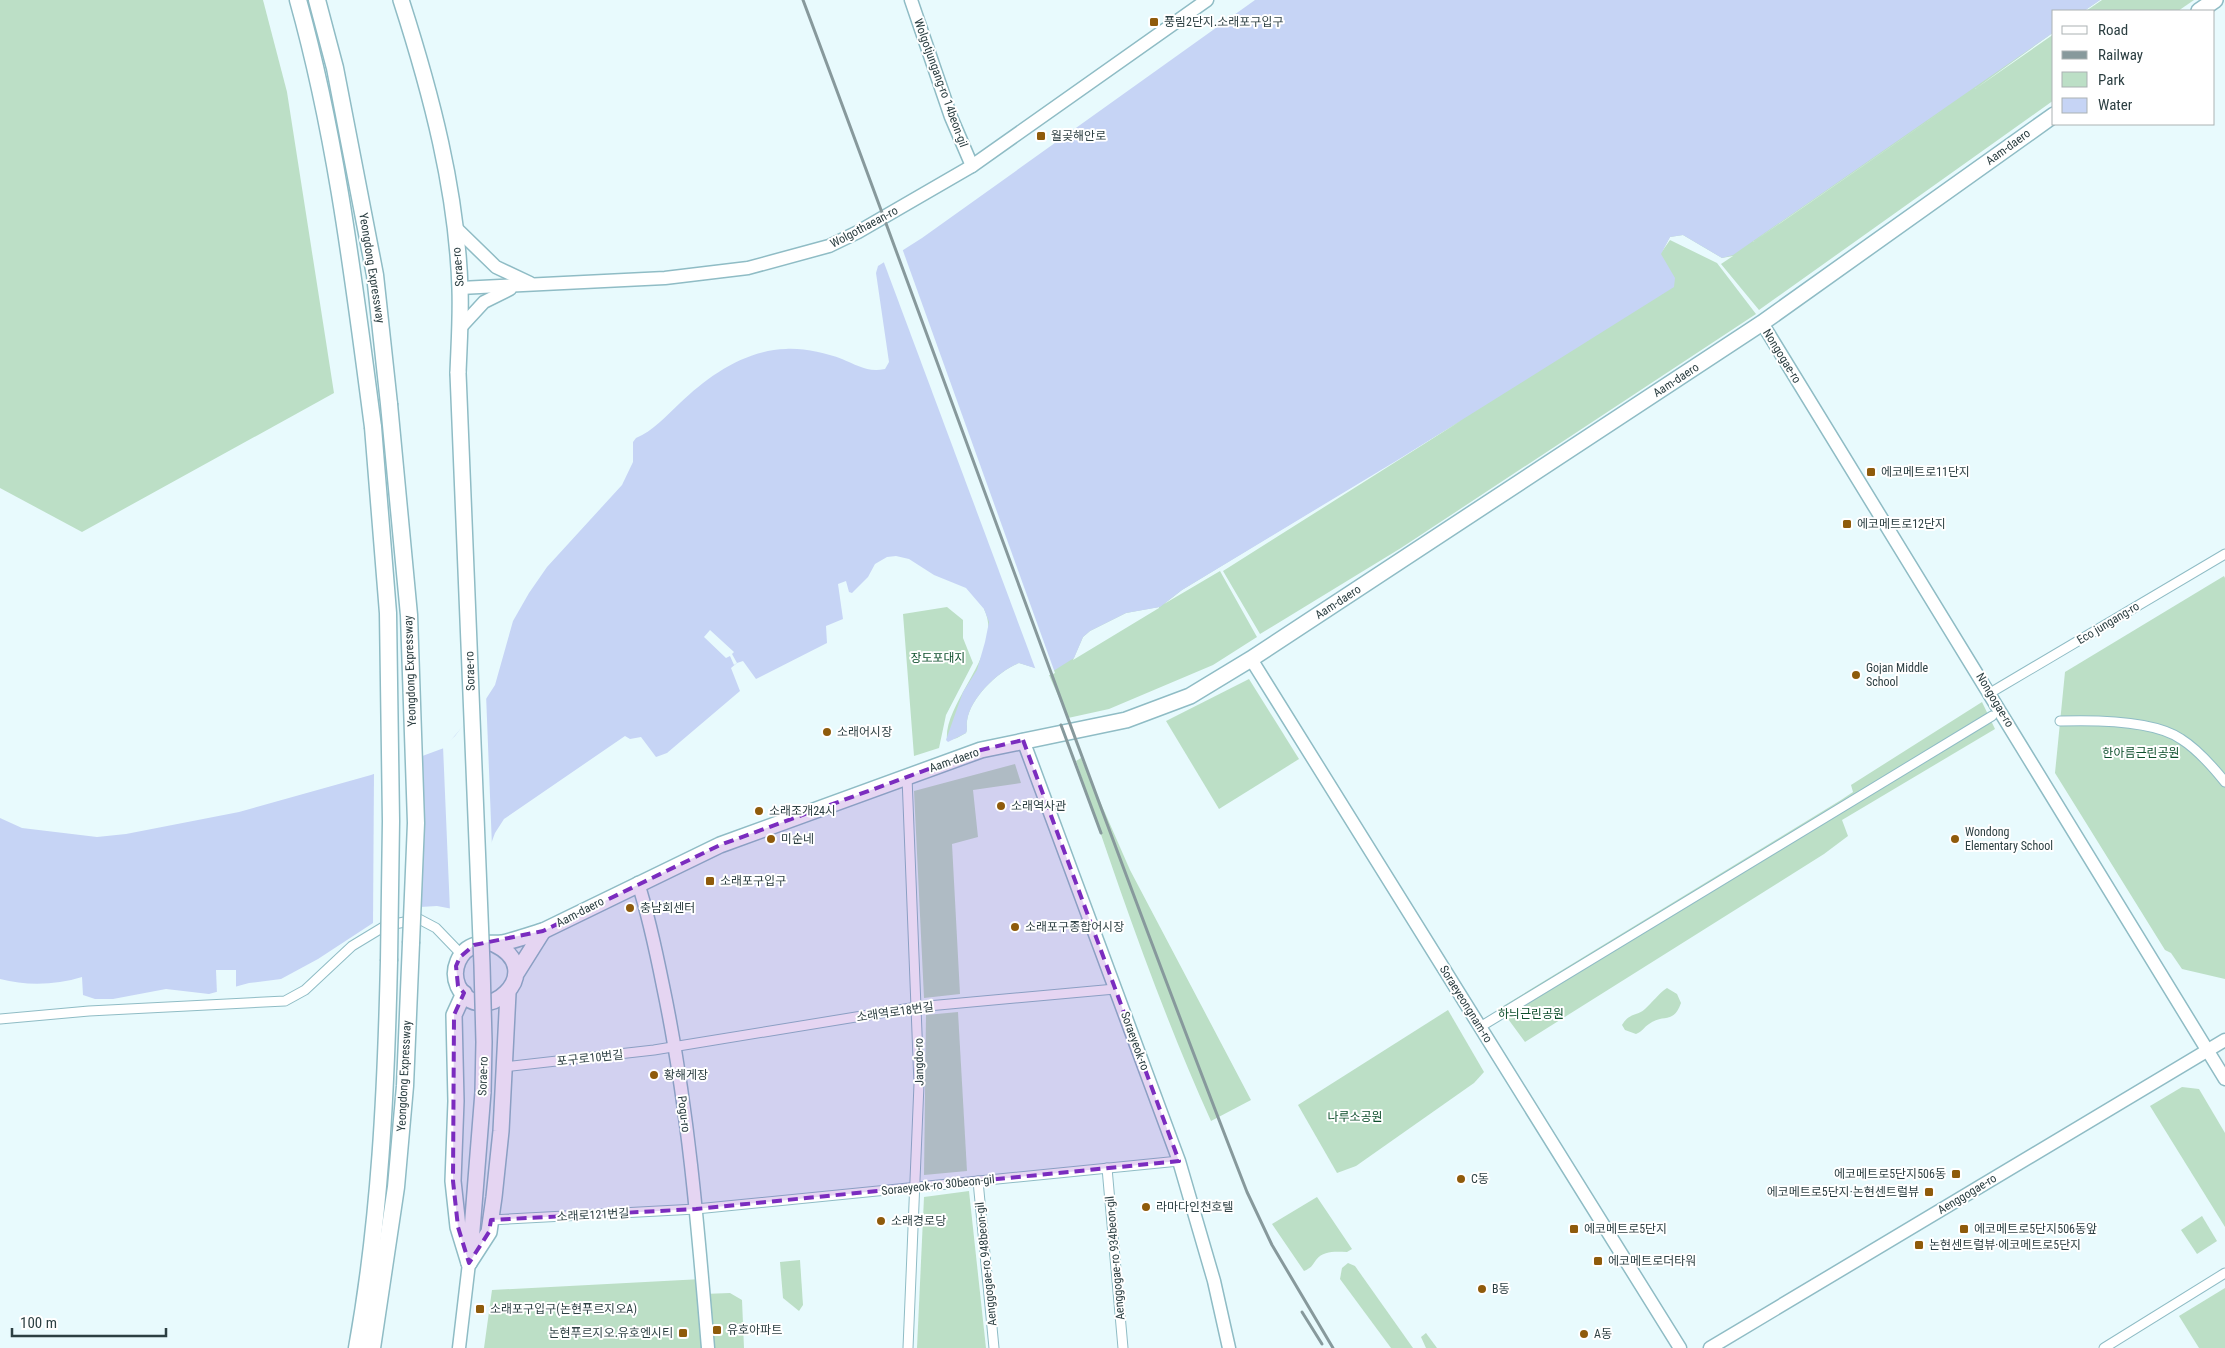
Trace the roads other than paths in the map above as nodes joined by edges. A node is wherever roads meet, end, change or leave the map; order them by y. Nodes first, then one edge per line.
1 (298, 0) edge
2 (317, 0) edge
3 (401, 0) edge
4 (910, 0) edge
5 (1207, 0) edge
6 (2215, 0) edge
7 (2200, 10) edge
8 (2052, 116) edge
9 (972, 166) junction
10 (455, 226) junction
11 (528, 284) junction
12 (460, 288) junction
13 (1762, 323) junction
14 (460, 328) junction
15 (2225, 554) edge
16 (1252, 659) junction
17 (1990, 693) junction
18 (1992, 716) dead end
19 (2060, 721) dead end
20 (1023, 740) junction
21 (907, 777) junction
22 (2225, 782) edge
23 (638, 883) junction
24 (543, 931) junction
25 (494, 944) junction
26 (462, 954) junction
27 (516, 974) junction
28 (1115, 989) junction
29 (508, 993) junction
30 (464, 994) junction
31 (918, 1007) junction
32 (0, 1019) edge
33 (1480, 1027) junction
34 (2225, 1040) edge
35 (676, 1046) junction
36 (2207, 1050) junction
37 (504, 1067) junction
38 (2225, 1079) edge
39 (1179, 1161) junction
40 (1107, 1168) junction
41 (978, 1181) junction
42 (916, 1187) junction
43 (696, 1209) junction
44 (491, 1220) junction
45 (470, 1263) junction
46 (2225, 1273) edge
47 (357, 1348) edge
48 (372, 1348) edge
49 (459, 1348) edge
50 (708, 1348) edge
51 (908, 1348) edge
52 (994, 1348) edge
53 (1123, 1348) edge
54 (1229, 1348) edge
55 (1680, 1348) edge
56 (1710, 1348) edge
57 (2104, 1348) edge

1 - 47 highway, Yeongdong Expressway, bridge
2 - 48 highway, Yeongdong Expressway, bridge
3 - 10 main road, Sorae-ro
4 - 9 street, Wolgotjungang-ro 14beon-gil
5 - 9 street, Wolgothaean-ro
6 - 7 main road
8 - 13 main road, Aam-daero
9 - 11 street, Wolgothaean-ro
10 - 11 street
10 - 12 main road, Sorae-ro
11 - 12 street, Wolgothaean-ro
11 - 14 street
12 - 14 main road, Sorae-ro
13 - 16 main road, Aam-daero
13 - 17 street, Nongogae-ro
14 - 45 main road, Sorae-ro, bridge
15 - 17 street, Eco jungang-ro
16 - 20 main road, Aam-daero
16 - 33 street, Soraeyeongnam-ro
17 - 36 street, Nongogae-ro
18 - 33 street
19 - 22 street
20 - 21 main road, Aam-daero
20 - 28 street, Soraeyeok-ro
21 - 23 main road, Aam-daero
21 - 31 street, Jangdo-ro
23 - 24 main road, Aam-daero
23 - 35 street, Pogu-ro
24 - 25 main road, Aam-daero
24 - 27 main road, Aam-daero
25 - 26 main road
25 - 27 main road
26 - 30 main road
26 - 32 street
27 - 29 main road
28 - 31 street, 소래역로18번길
28 - 39 street, Soraeyeok-ro
29 - 30 main road
29 - 37 main road
30 - 45 main road
31 - 35 street, 소래역로18번길
31 - 42 street, Jangdo-ro
33 - 55 street, Soraeyeongnam-ro
34 - 36 street, Aenggogae-ro
35 - 37 street, 포구로10번길
35 - 43 street, Pogu-ro
36 - 38 street, Nongogae-ro
36 - 56 street, Aenggogae-ro
37 - 44 main road
39 - 40 street, Soraeyeok-ro 30beon-gil
39 - 54 street, Soraeyeok-ro
40 - 41 street, Soraeyeok-ro 30beon-gil
40 - 53 street, Aenggogae-ro 934beon-gil
41 - 42 street, Soraeyeok-ro 30beon-gil
41 - 52 street, Aenggogae-ro 948beon-gil
42 - 43 street, Soraeyeok-ro 30beon-gil
42 - 51 street, Jangdo-ro
43 - 44 street, 소래로121번길
43 - 50 street, Pogu-ro
44 - 45 main road
45 - 49 street, Sorae-ro
46 - 57 street

